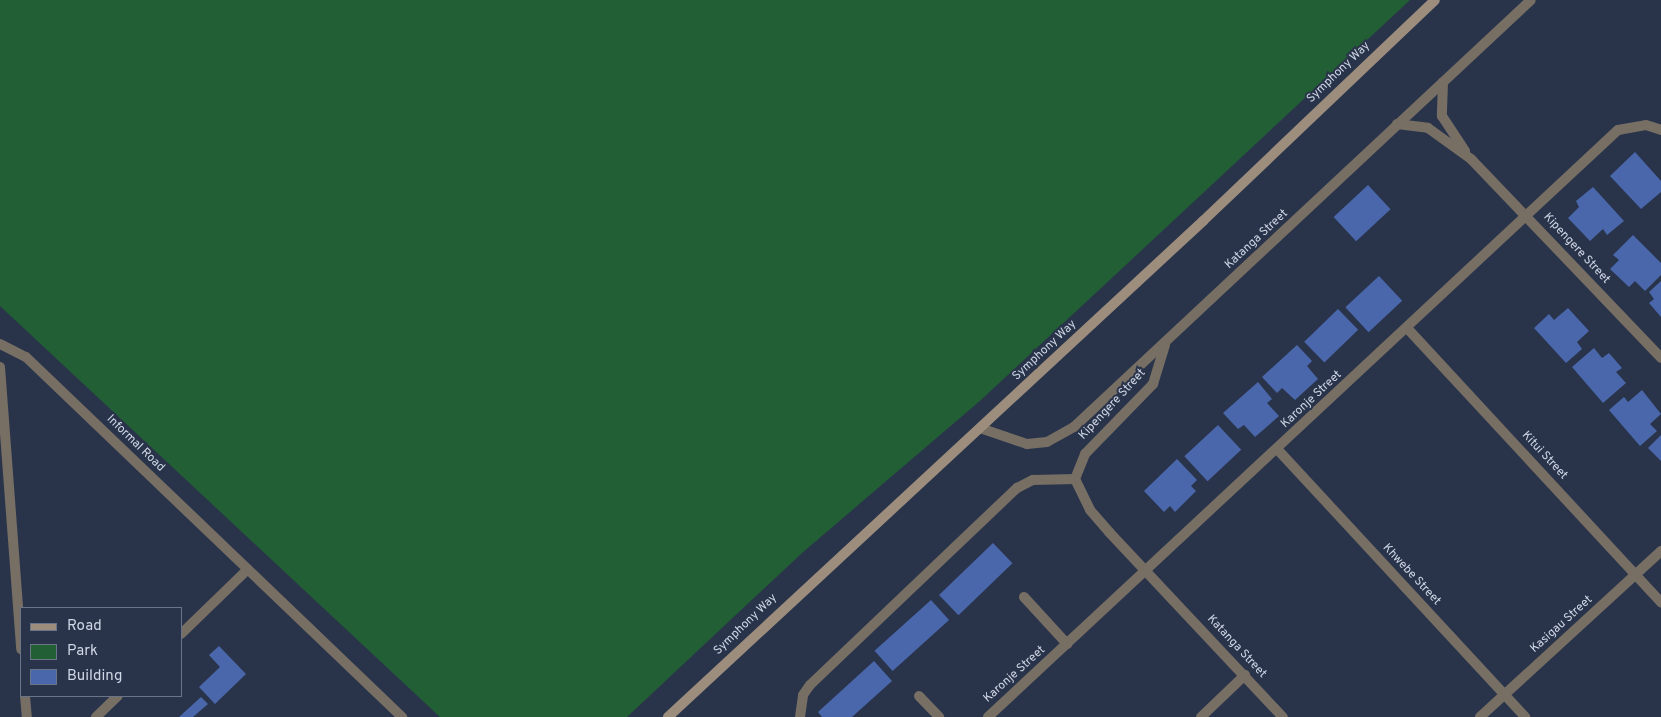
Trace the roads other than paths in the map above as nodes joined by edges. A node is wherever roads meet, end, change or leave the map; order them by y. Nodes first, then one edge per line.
1 (1435, 0) edge
2 (1531, 0) edge
3 (1443, 82) junction
4 (1397, 124) junction
5 (1661, 130) edge
6 (1471, 159) junction
7 (1526, 215) junction
8 (1408, 328) junction
9 (0, 344) edge
10 (1165, 344) junction
11 (1661, 358) edge
12 (0, 367) edge
13 (980, 428) junction
14 (1278, 450) junction
15 (1075, 479) junction
16 (1661, 551) edge
17 (248, 569) junction
18 (1148, 570) junction
19 (1636, 574) junction
20 (1024, 597) dead end
21 (1661, 602) edge
22 (182, 633) edge
23 (20, 637) edge
24 (1067, 644) junction
25 (1244, 675) junction
26 (1504, 695) junction
27 (919, 696) dead end
28 (25, 697) edge
29 (117, 697) edge
30 (26, 717) edge
31 (96, 717) edge
32 (402, 717) edge
33 (668, 717) edge
34 (800, 717) edge
35 (939, 717) edge
36 (988, 717) edge
37 (1201, 717) edge
38 (1283, 717) edge
39 (1480, 717) edge
40 (1525, 717) edge

1 - 13 main road, Symphony Way
2 - 3 street, Katanga Street
3 - 4 street, Katanga Street
3 - 6 street, Kipengere Street
4 - 6 street, Kipengere Street
4 - 10 street, Katanga Street
5 - 7 street, Karonje Street
6 - 7 street, Kipengere Street
7 - 8 street, Karonje Street
7 - 11 street, Kipengere Street
8 - 14 street, Karonje Street
8 - 19 street, Kitui Street
9 - 17 street, Informal Road
10 - 13 street, Katanga Street
10 - 15 street, Kipengere Street
12 - 23 street
13 - 33 main road, Symphony Way
14 - 18 street, Karonje Street
14 - 26 street, Khwebe Street
15 - 18 street, Katanga Street
15 - 34 street
16 - 19 street, Kasigau Street
17 - 22 street
17 - 32 street, Informal Road
18 - 24 street, Karonje Street
18 - 25 street, Katanga Street
19 - 21 street, Kitui Street
19 - 26 street, Kasigau Street
20 - 24 street
24 - 36 street, Karonje Street
25 - 37 street
25 - 38 street, Katanga Street
26 - 39 street, Kasigau Street
26 - 40 street, Khwebe Street
27 - 35 street
28 - 30 street
29 - 31 street

